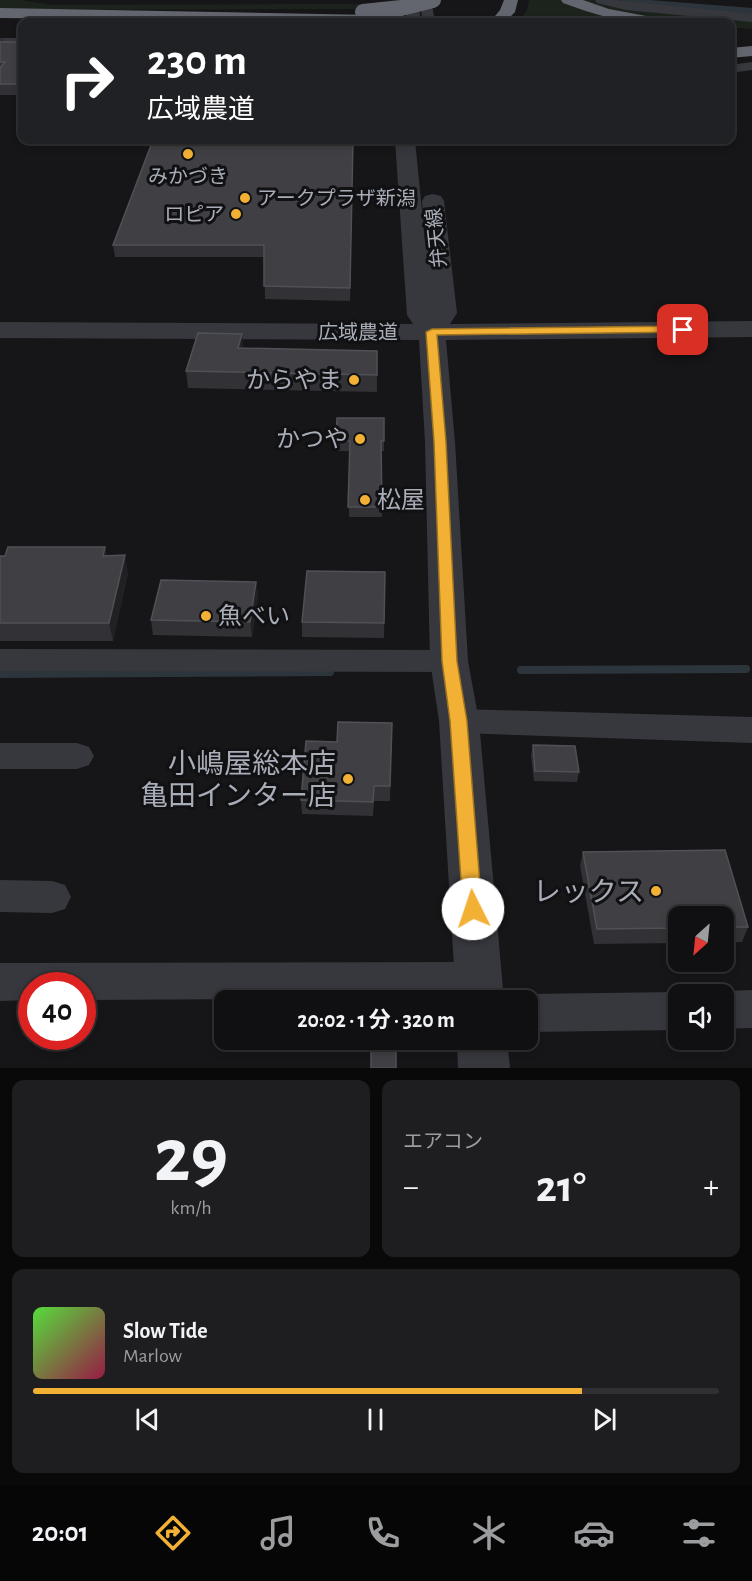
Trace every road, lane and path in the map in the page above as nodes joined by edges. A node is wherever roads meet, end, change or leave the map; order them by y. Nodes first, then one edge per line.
1 (45, 0) edge
2 (433, 0) edge
3 (511, 0) edge
4 (523, 0) edge
5 (568, 0) edge
6 (601, 0) edge
7 (671, 0) edge
8 (408, 1) edge
9 (269, 3) dead end
10 (752, 6) edge
11 (362, 12) junction
12 (0, 13) edge
13 (400, 18) edge
14 (406, 18) edge
15 (413, 18) edge
16 (425, 18) edge
17 (501, 18) edge
18 (514, 18) edge
19 (634, 18) edge
20 (752, 18) edge
21 (0, 19) edge
22 (18, 19) edge
23 (0, 42) edge
24 (18, 42) edge
25 (752, 51) edge
26 (735, 53) edge
27 (752, 66) edge
28 (735, 68) edge
29 (405, 144) edge
30 (430, 174) dead end
31 (752, 329) edge
32 (0, 330) edge
33 (432, 332) junction
34 (0, 660) edge
35 (449, 661) junction
36 (459, 721) junction
37 (752, 730) edge
38 (0, 756) edge
39 (77, 756) dead end
40 (0, 896) edge
41 (52, 897) dead end
42 (0, 982) edge
43 (479, 990) edge
44 (734, 1010) edge
45 (752, 1010) edge
46 (668, 1011) edge
47 (538, 1013) edge
48 (483, 1050) edge
49 (484, 1068) edge

1 - 9 highway
2 - 11 highway, bridge
3 - 17 highway
4 - 18 highway
5 - 19 highway
6 - 20 street
7 - 10 street
8 - 11 highway
8 - 13 street
8 - 15 street
8 - 16 street
11 - 12 highway
11 - 14 highway
21 - 22 highway
23 - 24 street
25 - 26 highway
27 - 28 street
29 - 33 street, 弁天線
30 - 33 street, 弁天線
31 - 33 street, 広域農道
32 - 33 street, 広域農道
33 - 35 street, 弁天線
34 - 35 street
35 - 36 street, 弁天線
36 - 37 street
36 - 43 street, 弁天線
38 - 39 street
40 - 41 street
42 - 43 street
44 - 45 street
46 - 47 street
48 - 49 street

